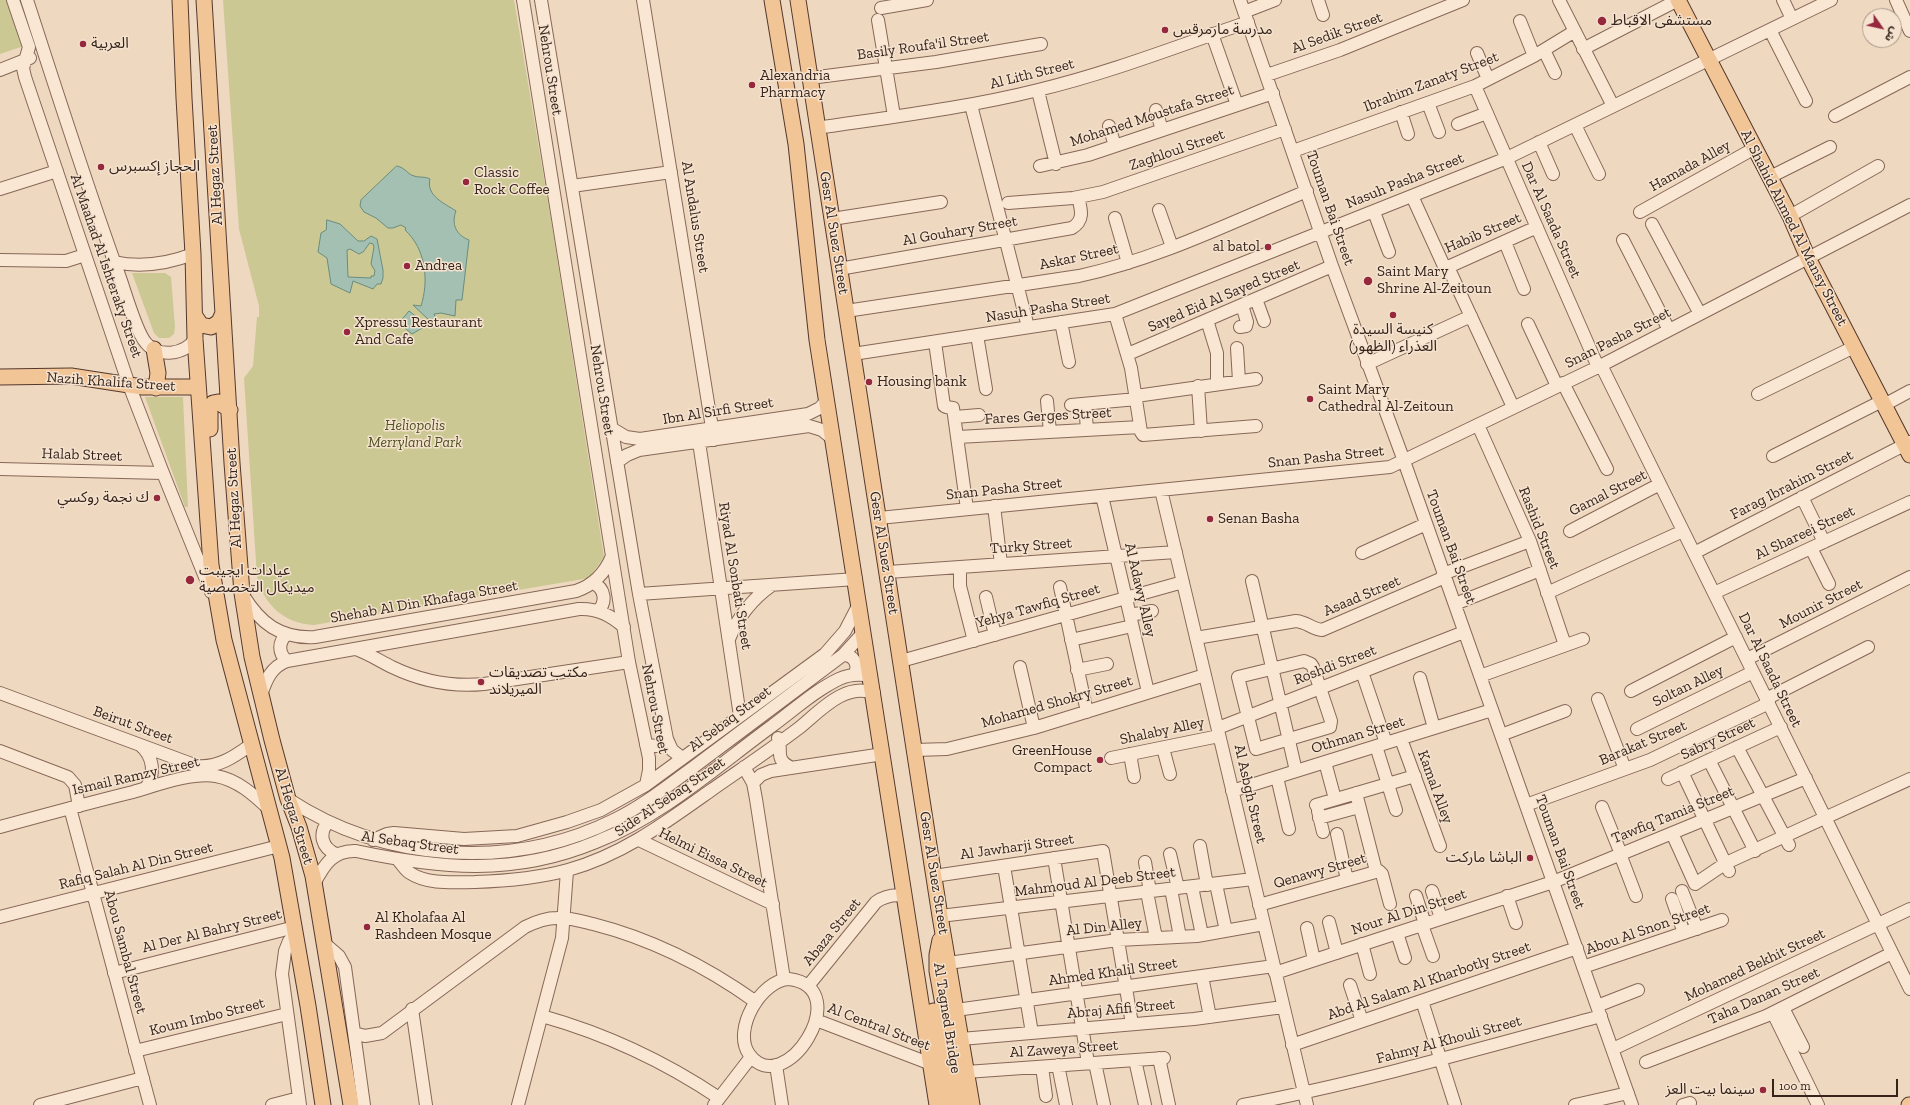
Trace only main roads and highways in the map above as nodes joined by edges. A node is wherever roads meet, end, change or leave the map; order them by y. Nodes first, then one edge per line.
1 (180, 0) edge
2 (204, 0) edge
3 (772, 0) edge
4 (798, 0) edge
5 (1678, 0) edge
6 (223, 313) junction
7 (195, 316) junction
8 (154, 350) road end
9 (0, 377) edge
10 (198, 387) junction
11 (156, 388) junction
12 (230, 410) junction
13 (1908, 447) edge
14 (202, 456) junction
15 (943, 932) junction
16 (912, 937) junction
17 (322, 1105) edge
18 (351, 1105) edge
19 (937, 1105) edge
20 (950, 1105) edge
21 (961, 1105) edge
22 (972, 1105) edge

1 - 7 main road, Al Hegaz Street
2 - 6 main road, Al Hegaz Street
3 - 16 main road, Gesr Al Suez Street
4 - 15 main road, Gesr Al Suez Street
5 - 13 main road, Al Shahid Ahmed Al Mansy Street
6 - 7 main road
6 - 12 main road, Al Hegaz Street
7 - 10 main road, Al Hegaz Street
8 - 11 main road
9 - 11 main road, Nazih Khalifa Street
10 - 11 main road, Nazih Khalifa Street
10 - 14 main road, Al Hegaz Street
12 - 14 main road
12 - 18 main road, Al Hegaz Street
14 - 17 main road, Al Hegaz Street
15 - 21 main road, Al Tagned Bridge
15 - 22 main road, Gesr Al Suez Street
16 - 19 main road, Gesr Al Suez Street
16 - 20 main road, Al Tagned Bridge

